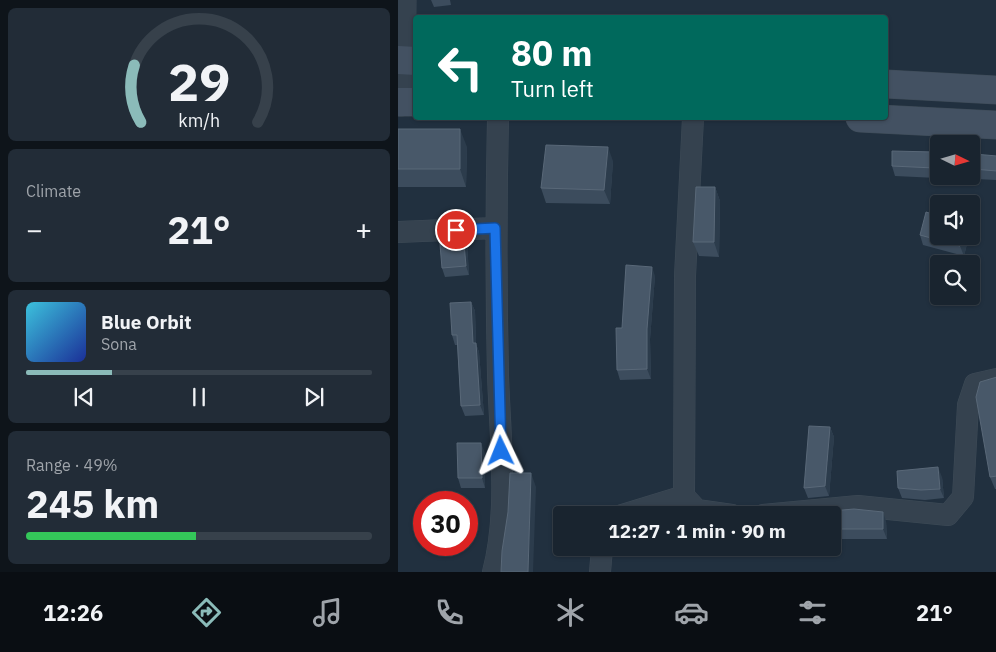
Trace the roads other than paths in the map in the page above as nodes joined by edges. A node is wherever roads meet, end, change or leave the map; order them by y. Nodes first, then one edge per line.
1 (402, 0) edge
2 (405, 60) edge
3 (888, 84) edge
4 (996, 90) edge
5 (405, 102) edge
6 (888, 119) edge
7 (498, 120) edge
8 (693, 120) edge
9 (996, 125) edge
10 (495, 228) junction
11 (398, 232) edge
12 (996, 379) edge
13 (684, 496) junction
14 (651, 506) edge
15 (693, 506) edge
16 (841, 508) edge
17 (601, 556) edge
18 (493, 572) edge
19 (600, 572) edge

1 - 2 street
2 - 5 street
3 - 4 main road
6 - 9 main road
7 - 10 street
8 - 13 street
10 - 11 street
10 - 18 street
12 - 16 street
13 - 14 street
13 - 15 street
17 - 19 street

